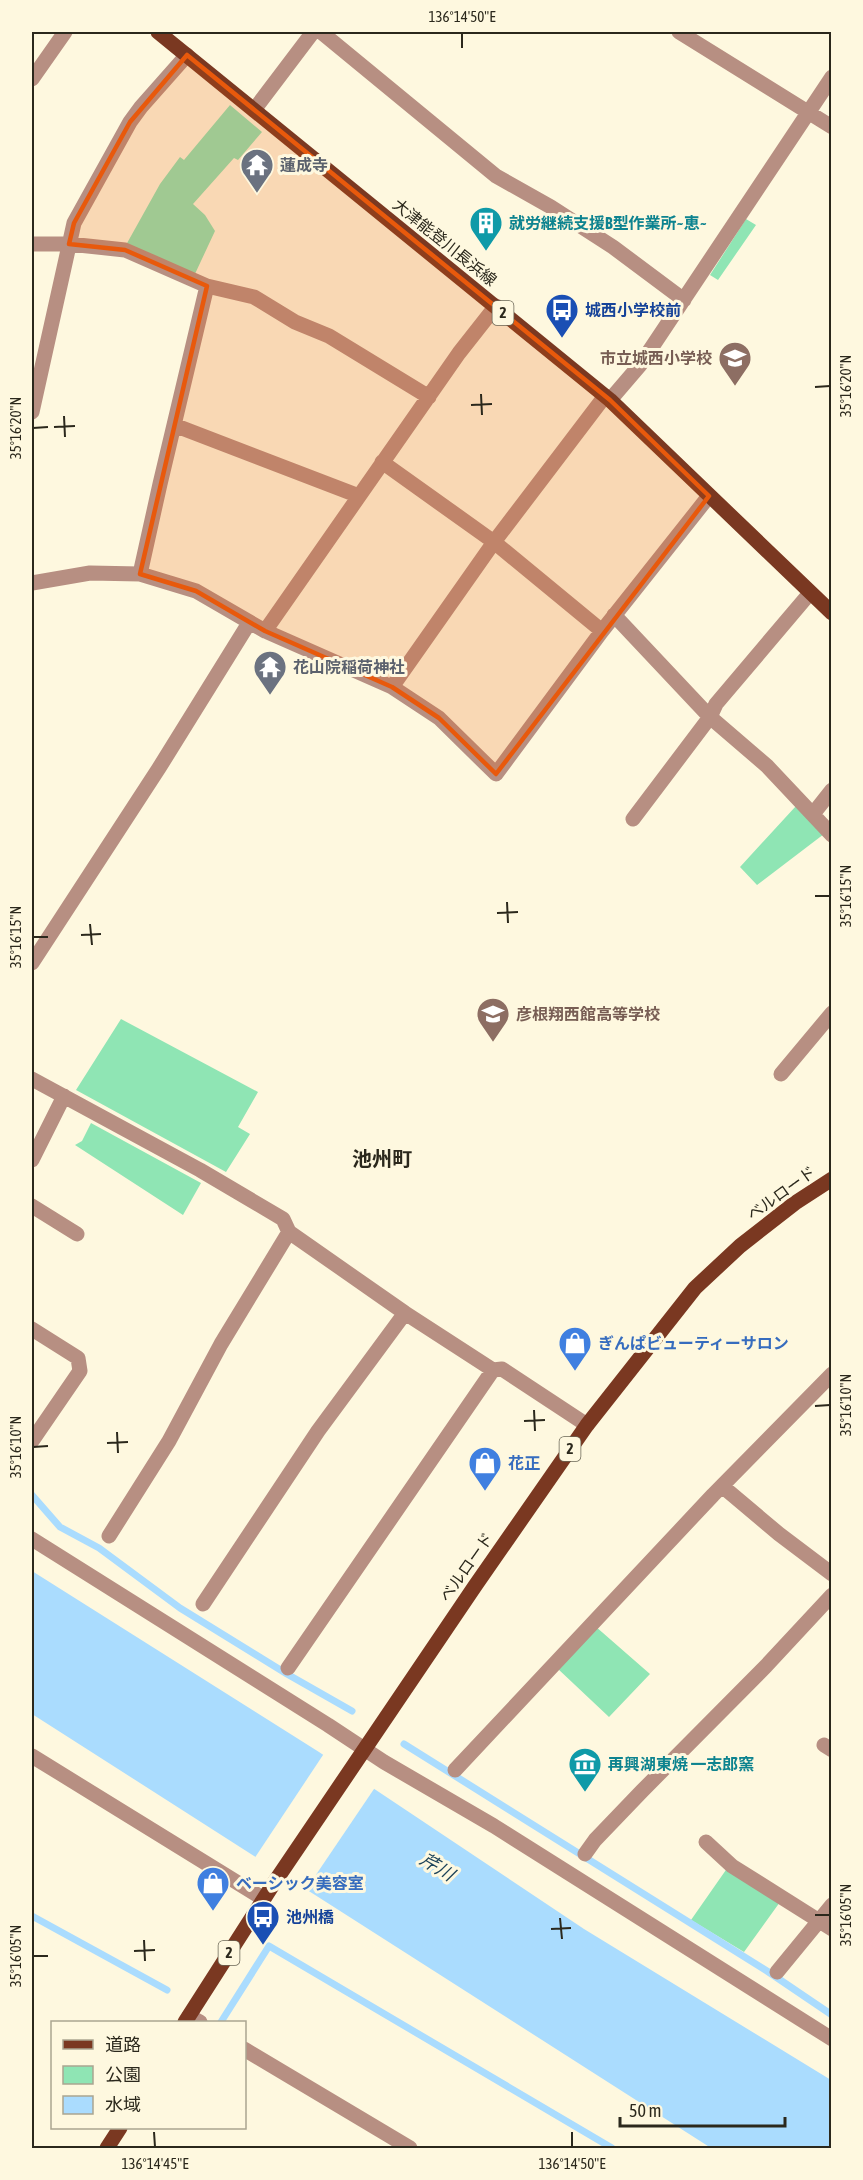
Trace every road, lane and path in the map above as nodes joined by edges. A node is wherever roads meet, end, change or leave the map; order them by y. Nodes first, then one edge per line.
1 (65, 32) edge
2 (158, 32) edge
3 (313, 32) edge
4 (321, 32) edge
5 (679, 32) edge
6 (187, 55) junction
7 (831, 77) edge
8 (32, 80) edge
9 (254, 110) junction
10 (808, 112) junction
11 (831, 127) edge
12 (32, 244) edge
13 (69, 244) junction
14 (207, 286) junction
15 (684, 300) junction
16 (496, 306) junction
17 (429, 396) junction
18 (608, 398) junction
19 (32, 412) edge
20 (174, 425) junction
21 (382, 462) junction
22 (359, 496) junction
23 (709, 496) junction
24 (494, 542) junction
25 (140, 574) junction
26 (32, 582) edge
27 (810, 593) junction
28 (831, 613) edge
29 (614, 615) junction
30 (249, 623) junction
31 (265, 632) junction
32 (602, 632) junction
33 (392, 687) junction
34 (710, 717) junction
35 (831, 790) edge
36 (813, 814) junction
37 (633, 819) dead end
38 (831, 835) edge
39 (32, 963) edge
40 (831, 1013) edge
41 (781, 1074) dead end
42 (32, 1079) edge
43 (64, 1096) junction
44 (32, 1160) edge
45 (831, 1179) edge
46 (32, 1206) edge
47 (289, 1232) junction
48 (76, 1234) dead end
49 (405, 1313) junction
50 (32, 1329) edge
51 (493, 1370) junction
52 (831, 1374) edge
53 (587, 1425) junction
54 (32, 1441) edge
55 (722, 1486) junction
56 (109, 1536) dead end
57 (32, 1539) edge
58 (831, 1574) edge
59 (831, 1595) edge
60 (203, 1604) dead end
61 (288, 1668) dead end
62 (32, 1756) edge
63 (360, 1756) junction
64 (454, 1770) dead end
65 (706, 1842) dead end
66 (585, 1854) dead end
67 (264, 1899) junction
68 (831, 1905) edge
69 (825, 1925) edge
70 (777, 1972) dead end
71 (191, 2020) edge
72 (831, 2039) edge
73 (246, 2050) edge
74 (119, 2129) edge
75 (107, 2148) edge
76 (410, 2148) edge

1 - 8 street
2 - 6 main road, 大津能登川長浜線 / 2
3 - 9 street
4 - 15 street
5 - 10 street
6 - 9 main road, 大津能登川長浜線 / 2
6 - 13 street
7 - 10 street
9 - 16 main road, 大津能登川長浜線 / 2
10 - 11 street
10 - 15 street
12 - 13 street
13 - 14 street
13 - 19 street
14 - 17 street
14 - 20 street
15 - 18 street
16 - 17 street
16 - 18 main road, 大津能登川長浜線 / 2
17 - 21 street
18 - 23 main road, 大津能登川長浜線 / 2
18 - 24 street
20 - 22 street
20 - 25 street
21 - 22 street
21 - 24 street
22 - 31 street
23 - 27 main road, 大津能登川長浜線 / 2
23 - 29 street
24 - 32 street
24 - 33 street
25 - 26 street
25 - 30 street
27 - 28 main road, 大津能登川長浜線 / 2
27 - 34 street
29 - 32 street
29 - 34 street
30 - 31 street
30 - 39 street
31 - 33 street
32 - 33 street
34 - 36 street
34 - 37 street
35 - 36 street
36 - 38 street
40 - 41 street
42 - 43 street
43 - 44 street
43 - 47 street
45 - 53 main road, ベルロード / 2
46 - 48 street
47 - 49 street
47 - 56 street
49 - 51 street
49 - 60 street
50 - 54 street
51 - 53 street
51 - 61 street
52 - 55 street
53 - 63 main road, ベルロード / 2
55 - 58 street
55 - 64 street
57 - 63 street
59 - 66 street
62 - 67 street
63 - 67 main road, ベルロード / 2
63 - 72 street
65 - 69 street
67 - 71 main road, ベルロード / 2
68 - 69 street
69 - 70 street
73 - 76 street
74 - 75 main road

